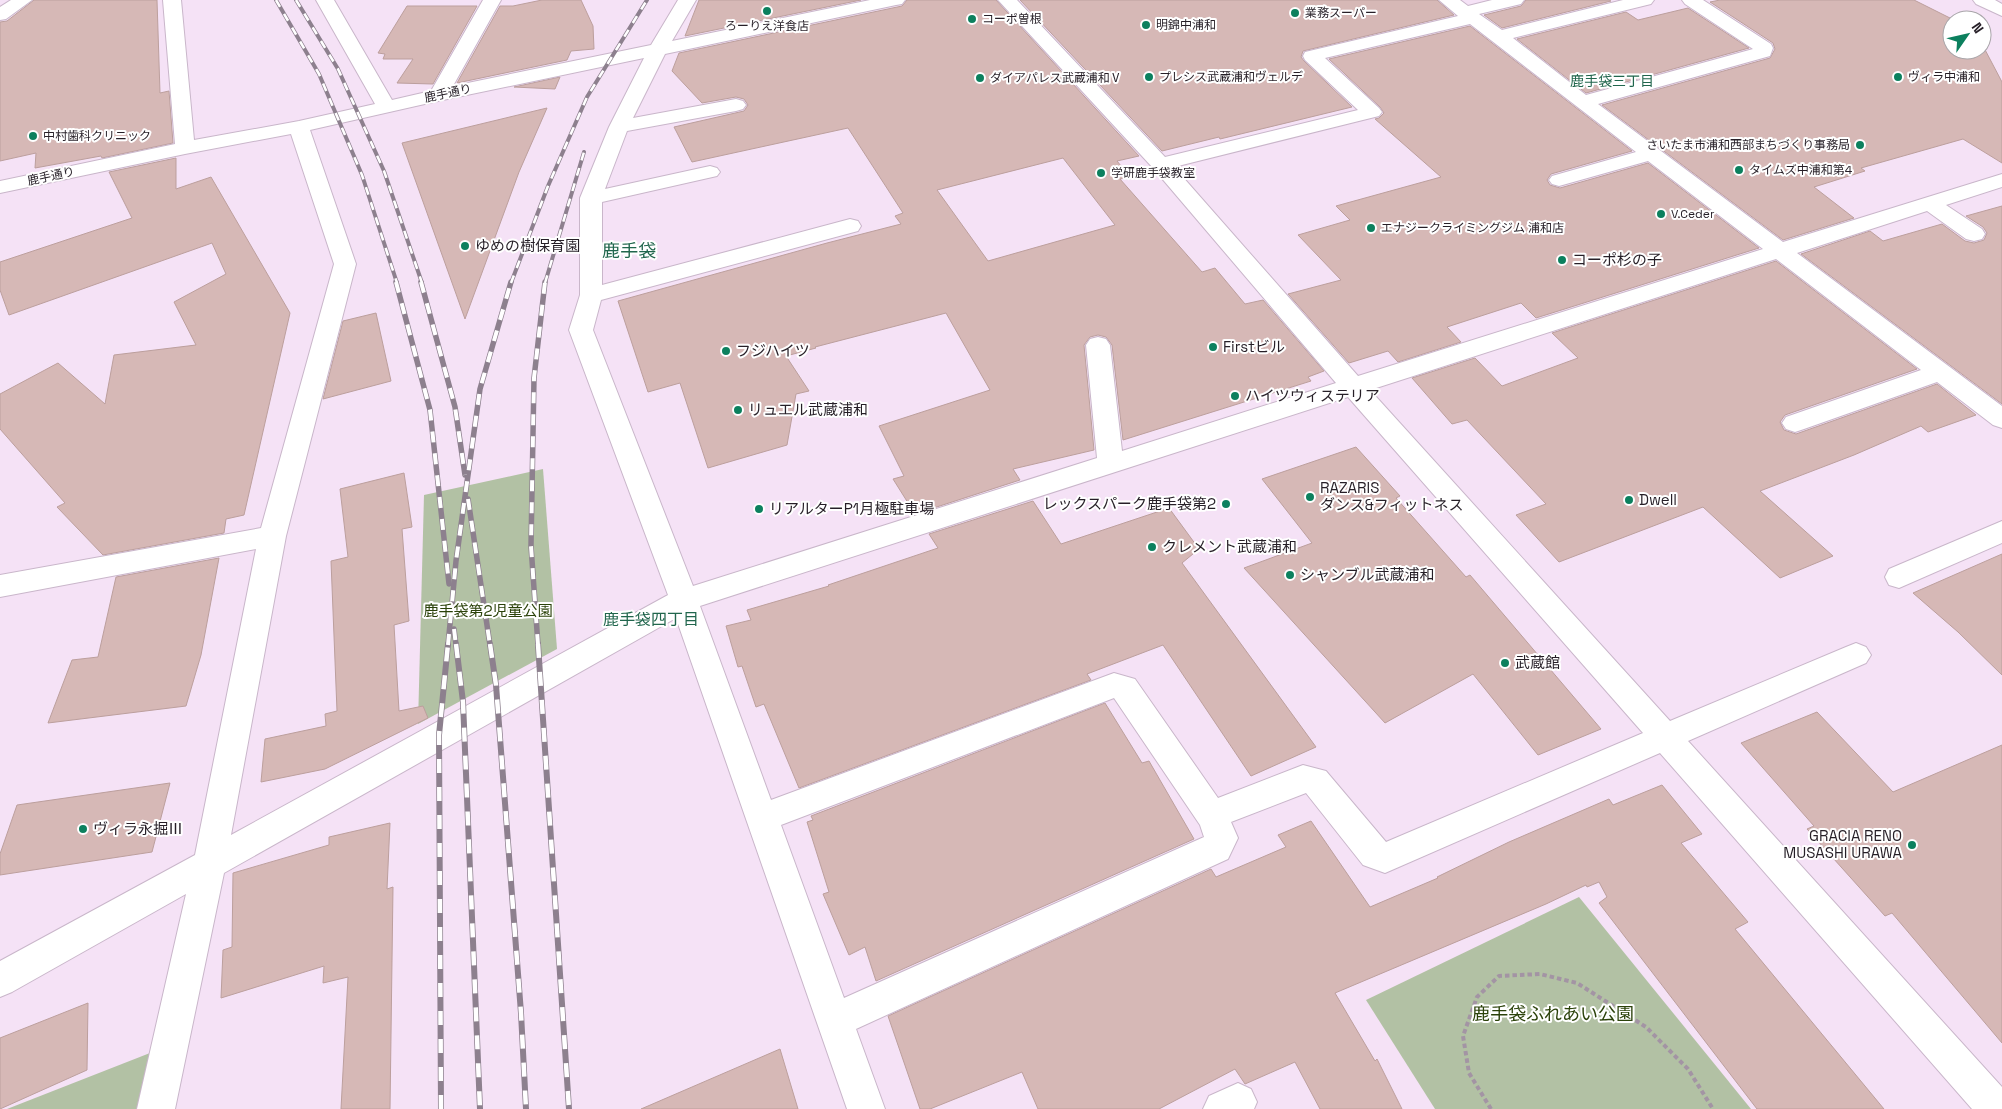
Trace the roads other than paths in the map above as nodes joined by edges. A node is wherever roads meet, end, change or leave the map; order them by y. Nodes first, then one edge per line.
1 (23, 0) edge
2 (172, 0) edge
3 (325, 0) edge
4 (492, 0) edge
5 (687, 0) edge
6 (896, 0) edge
7 (1007, 0) edge
8 (1515, 0) edge
9 (1645, 0) edge
10 (1691, 0) edge
11 (1982, 0) edge
12 (1462, 10) edge
13 (2002, 11) edge
14 (0, 15) edge
15 (1499, 36) junction
16 (657, 50) junction
17 (438, 95) junction
18 (1583, 102) junction
19 (736, 105) dead end
20 (387, 106) junction
21 (299, 127) junction
22 (620, 127) junction
23 (185, 148) junction
24 (1651, 154) junction
25 (1160, 164) junction
26 (710, 172) dead end
27 (1559, 180) dead end
28 (2002, 180) edge
29 (0, 187) edge
30 (591, 198) junction
31 (1931, 204) junction
32 (850, 226) dead end
33 (1974, 234) dead end
34 (1780, 252) junction
35 (591, 295) junction
36 (1098, 345) dead end
37 (1940, 372) junction
38 (1354, 388) junction
39 (2002, 419) edge
40 (1795, 423) dead end
41 (1111, 465) junction
42 (2002, 531) edge
43 (272, 536) junction
44 (1898, 578) dead end
45 (0, 586) edge
46 (684, 600) junction
47 (1856, 655) dead end
48 (1665, 736) junction
49 (1211, 815) junction
50 (762, 818) junction
51 (209, 866) junction
52 (0, 980) edge
53 (834, 1021) junction
54 (156, 1109) edge
55 (866, 1109) edge
56 (1997, 1109) edge

1 - 14 street
2 - 23 street
3 - 20 street
4 - 17 street
5 - 16 street
6 - 16 street, 鹿手通り
7 - 25 street
8 - 12 street
9 - 15 street
10 - 18 street
11 - 13 street
12 - 15 street
12 - 25 street
15 - 18 street
16 - 17 street, 鹿手通り
16 - 22 street
17 - 20 street, 鹿手通り
18 - 24 street
19 - 22 street
20 - 21 street, 鹿手通り
21 - 23 street, 鹿手通り
21 - 43 street
22 - 30 street
23 - 29 street, 鹿手通り
24 - 27 street
24 - 34 street
25 - 38 street
26 - 30 street
28 - 31 street
30 - 35 street
31 - 33 street
31 - 34 street
32 - 35 street
34 - 37 street
34 - 38 street
35 - 46 street
36 - 41 street
37 - 39 street
37 - 40 street
38 - 41 street
38 - 48 street
41 - 46 street
42 - 44 street
43 - 45 street
43 - 51 street
46 - 50 street
46 - 51 street
47 - 48 street
48 - 49 street
48 - 56 street
49 - 50 street
49 - 53 street
50 - 53 street
51 - 52 street
51 - 54 street
53 - 55 street

